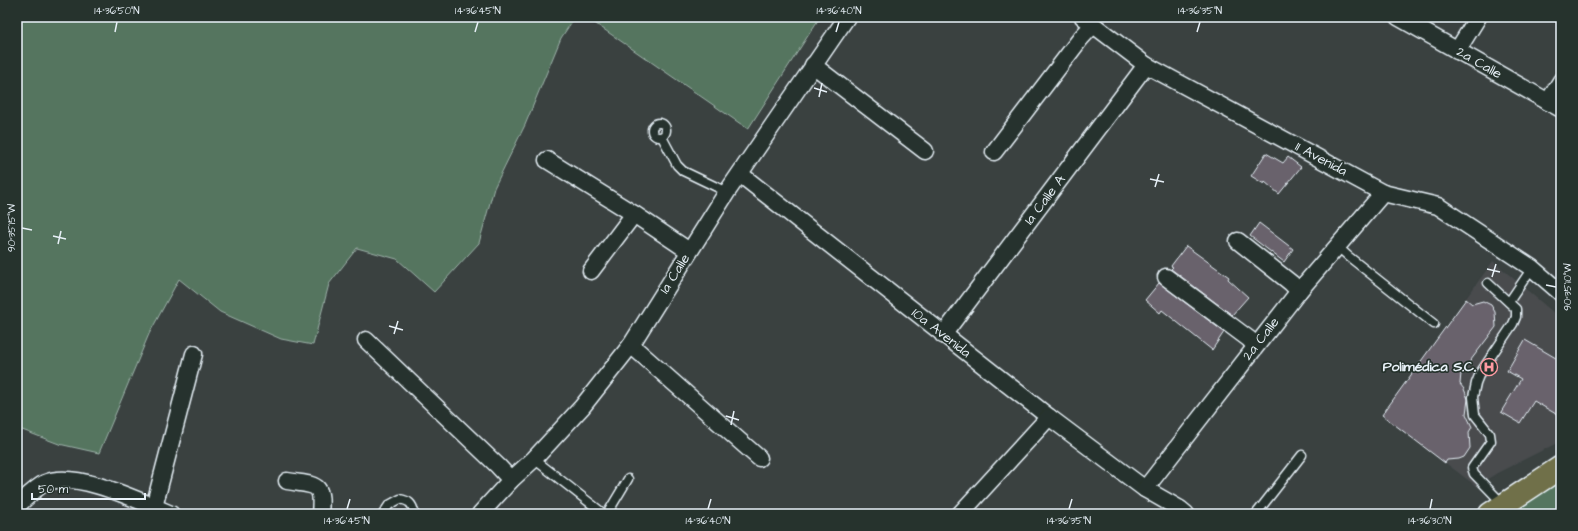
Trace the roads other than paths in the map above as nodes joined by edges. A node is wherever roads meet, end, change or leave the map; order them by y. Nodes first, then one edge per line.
1 (847, 17) edge
2 (1398, 17) edge
3 (1478, 17) edge
4 (1088, 21) edge
5 (1457, 51) junction
6 (813, 65) junction
7 (1146, 65) junction
8 (1561, 82) edge
9 (1554, 106) edge
10 (662, 137) dead end
11 (925, 151) dead end
12 (994, 152) dead end
13 (547, 160) dead end
14 (740, 174) junction
15 (727, 192) junction
16 (1384, 193) junction
17 (634, 214) junction
18 (1238, 241) dead end
19 (1337, 246) junction
20 (689, 251) junction
21 (1532, 268) junction
22 (591, 271) dead end
23 (1166, 277) dead end
24 (1488, 283) dead end
25 (1299, 291) junction
26 (1561, 293) edge
27 (1509, 302) junction
28 (1434, 324) dead end
29 (943, 335) junction
30 (366, 340) dead end
31 (631, 345) junction
32 (1255, 346) junction
33 (194, 354) dead end
34 (1049, 417) junction
35 (1302, 455) dead end
36 (759, 458) dead end
37 (534, 459) junction
38 (1561, 467) edge
39 (628, 479) dead end
40 (511, 480) junction
41 (287, 482) dead end
42 (1145, 489) junction
43 (17, 506) edge
44 (154, 507) junction
45 (1496, 509) edge
46 (171, 514) edge
47 (320, 514) edge
48 (383, 514) edge
49 (413, 514) edge
50 (480, 514) edge
51 (605, 514) edge
52 (960, 514) edge
53 (1167, 514) edge
54 (1186, 514) edge
55 (1256, 514) edge

1 - 6 street, 1a Calle
2 - 5 street, 2a Calle
3 - 5 street
4 - 7 street, 11 Avenida
4 - 12 street
5 - 9 street, 2a Calle
6 - 11 street
6 - 14 street, 1a Calle
7 - 16 street, 11 Avenida
7 - 29 street, 1a Calle A
8 - 9 street
10 - 15 lane
13 - 17 street
14 - 15 street, 1a Calle
14 - 29 street, 10a Avenida
15 - 20 street, 1a Calle
16 - 19 street, 2a Calle
16 - 21 street, 11 Avenida
17 - 20 street
17 - 22 street
18 - 25 street
19 - 25 street, 2a Calle
19 - 28 lane
20 - 31 street, 1a Calle
21 - 26 street, 11 Avenida
21 - 27 lane
23 - 32 street
24 - 27 lane
25 - 32 street, 2a Calle
27 - 45 lane
29 - 34 street, 10a Avenida
30 - 40 street
31 - 36 street
31 - 37 street, 1a Calle
32 - 42 street, 2a Calle
33 - 44 street
34 - 42 street, 10a Avenida
34 - 52 street
35 - 55 lane
37 - 40 street, 1a Calle
37 - 51 lane
38 - 45 main road
39 - 51 lane
40 - 50 street, 1a Calle
41 - 47 street
42 - 53 street, 10a Avenida
42 - 54 street, 10a Avenida
43 - 44 street
44 - 46 street
48 - 49 lane

